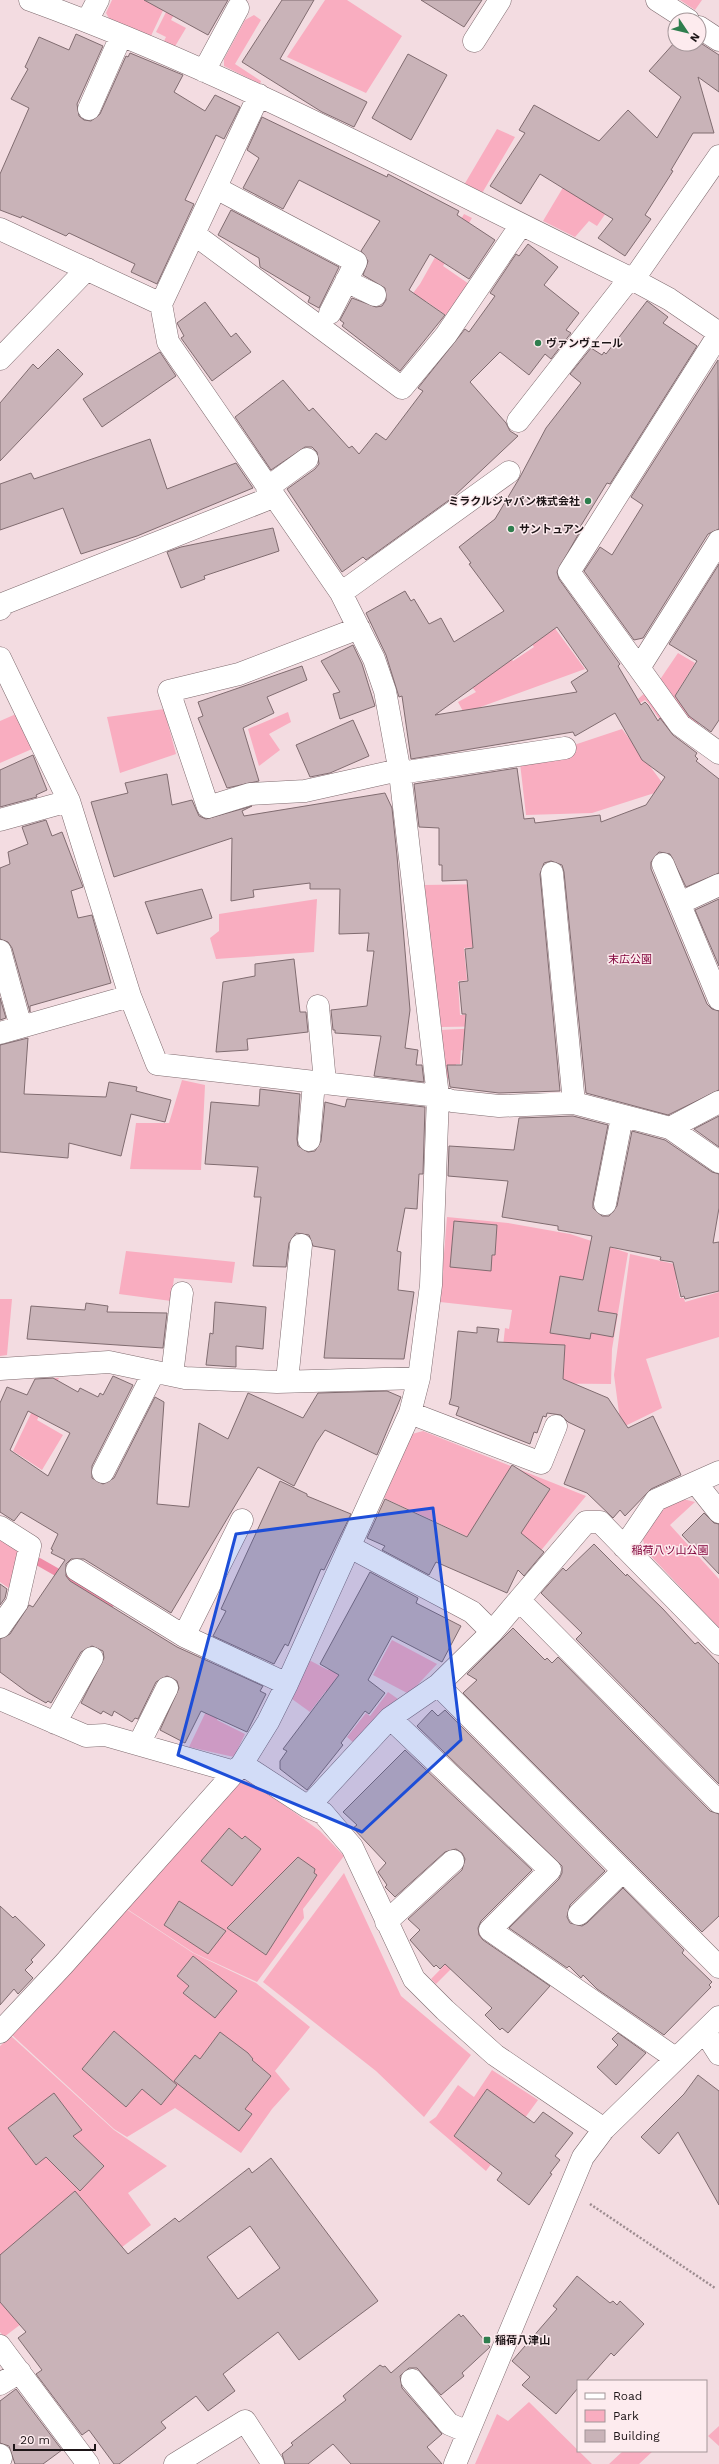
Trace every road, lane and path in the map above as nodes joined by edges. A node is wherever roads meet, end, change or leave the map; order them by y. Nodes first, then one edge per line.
1 (30, 0) edge
2 (98, 0) edge
3 (500, 0) edge
4 (657, 0) edge
5 (238, 8) dead end
6 (676, 12) edge
7 (87, 21) junction
8 (707, 32) edge
9 (121, 36) junction
10 (719, 40) edge
11 (474, 41) dead end
12 (204, 71) junction
13 (259, 95) junction
14 (89, 109) dead end
15 (719, 156) edge
16 (216, 188) junction
17 (521, 225) junction
18 (0, 229) edge
19 (194, 234) junction
20 (87, 269) junction
21 (632, 279) junction
22 (346, 281) junction
23 (375, 295) dead end
24 (162, 304) junction
25 (330, 313) dead end
26 (719, 334) edge
27 (0, 359) edge
28 (518, 421) dead end
29 (307, 459) dead end
30 (509, 472) dead end
31 (270, 492) junction
32 (716, 554) edge
33 (341, 593) junction
34 (0, 609) edge
35 (359, 628) junction
36 (0, 658) edge
37 (639, 668) junction
38 (565, 748) dead end
39 (719, 753) edge
40 (399, 772) junction
41 (69, 801) junction
42 (0, 820) edge
43 (663, 864) dead end
44 (552, 873) dead end
45 (719, 885) edge
46 (680, 903) junction
47 (0, 951) edge
48 (130, 996) junction
49 (719, 999) edge
50 (318, 1006) dead end
51 (21, 1027) junction
52 (0, 1034) edge
53 (319, 1082) junction
54 (438, 1096) junction
55 (719, 1102) edge
56 (574, 1103) junction
57 (622, 1117) junction
58 (670, 1128) junction
59 (310, 1140) dead end
60 (719, 1162) edge
61 (605, 1204) dead end
62 (301, 1245) dead end
63 (182, 1293) dead end
64 (0, 1369) edge
65 (163, 1374) junction
66 (419, 1378) junction
67 (287, 1381) junction
68 (410, 1413) junction
69 (556, 1426) dead end
70 (103, 1472) dead end
71 (719, 1472) edge
72 (696, 1483) junction
73 (719, 1512) edge
74 (242, 1520) dead end
75 (0, 1527) edge
76 (350, 1547) junction
77 (624, 1547) junction
78 (77, 1570) dead end
79 (519, 1600) junction
80 (0, 1626) edge
81 (492, 1632) junction
82 (184, 1636) junction
83 (719, 1644) edge
84 (92, 1658) dead end
85 (287, 1684) junction
86 (438, 1685) junction
87 (167, 1688) dead end
88 (0, 1699) edge
89 (390, 1718) junction
90 (55, 1723) junction
91 (141, 1745) junction
92 (239, 1768) junction
93 (719, 1802) edge
94 (308, 1806) junction
95 (453, 1861) dead end
96 (623, 1871) junction
97 (579, 1914) dead end
98 (386, 1922) junction
99 (719, 1967) edge
100 (4, 2019) edge
101 (712, 2025) edge
102 (719, 2054) edge
103 (675, 2058) junction
104 (604, 2129) junction
105 (568, 2189) junction
106 (715, 2288) dead end
107 (0, 2346) edge
108 (20, 2372) junction
109 (412, 2380) dead end
110 (0, 2384) edge
111 (468, 2432) junction
112 (88, 2464) edge
113 (175, 2464) edge
114 (273, 2464) edge
115 (455, 2464) edge

1 - 7 street
2 - 7 street
3 - 11 street
4 - 6 street
5 - 12 street
7 - 9 street
8 - 10 street
9 - 12 street
9 - 14 street
12 - 13 street
13 - 16 street
13 - 17 street
15 - 21 street
16 - 19 street
16 - 22 street
17 - 19 street
17 - 21 street
18 - 20 street
19 - 24 street
20 - 24 street
20 - 27 street
21 - 26 street
21 - 28 street
22 - 23 street
22 - 25 street
24 - 31 street
26 - 37 street
29 - 31 street
30 - 33 street
31 - 33 street
31 - 34 street
32 - 37 street
33 - 35 street
35 - 40 street
35 - 40 street
36 - 41 street
37 - 39 street
38 - 40 street
40 - 54 street
41 - 42 street
41 - 48 street
43 - 46 street
44 - 56 street
45 - 46 street
46 - 49 street
47 - 51 street
48 - 51 street
48 - 53 street
50 - 53 street
51 - 52 street
53 - 54 street
53 - 59 street
54 - 56 street
54 - 66 street
55 - 58 street
56 - 57 street
57 - 58 street
57 - 61 street
58 - 60 street
62 - 67 street
63 - 65 street
64 - 65 street
65 - 67 street
65 - 70 street
66 - 67 street
66 - 68 street
68 - 69 street
68 - 76 street
71 - 72 street
72 - 73 street
72 - 77 street
74 - 82 street
75 - 80 street
76 - 81 street
76 - 85 street
77 - 79 street
77 - 83 street
78 - 82 street
79 - 81 street
79 - 93 street
81 - 86 street
82 - 85 street
84 - 90 street
85 - 92 street
86 - 89 street
86 - 96 street
87 - 91 street
88 - 90 street
89 - 94 street
89 - 103 street
90 - 91 street
91 - 92 street
92 - 94 street
92 - 100 street
94 - 98 street
95 - 98 street
96 - 97 street
96 - 99 street
98 - 104 street
101 - 102 street
101 - 103 street
103 - 104 street
104 - 105 street
105 - 106 path
105 - 111 street
107 - 108 street
108 - 110 street
108 - 112 street
109 - 111 street
111 - 115 street
113 - 114 street

